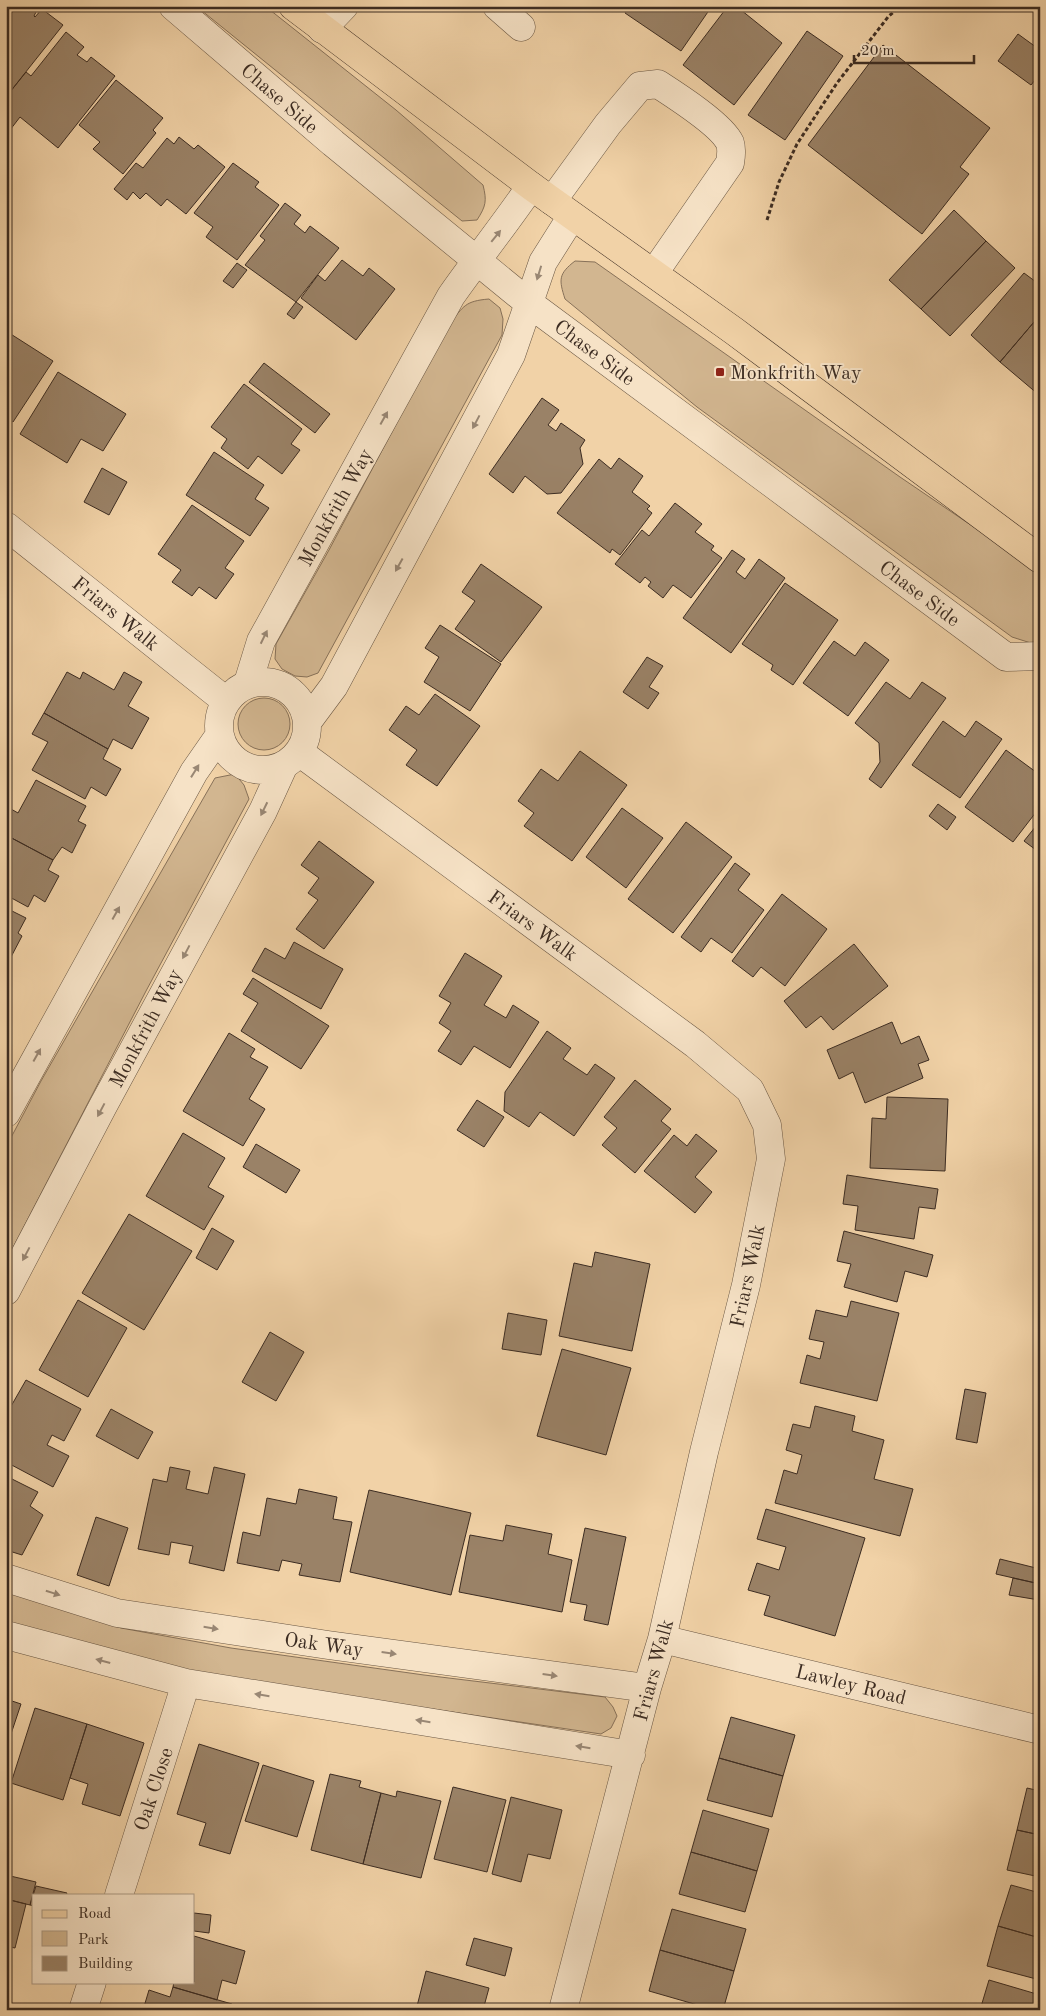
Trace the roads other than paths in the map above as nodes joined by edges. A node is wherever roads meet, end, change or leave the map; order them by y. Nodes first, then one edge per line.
1 (173, 6) edge
2 (293, 6) edge
3 (344, 6) edge
4 (497, 6) edge
5 (322, 17) edge
6 (521, 27) dead end
7 (551, 201) junction
8 (476, 260) junction
9 (654, 273) junction
10 (530, 304) junction
11 (6, 526) edge
12 (1036, 550) edge
13 (1040, 656) edge
14 (248, 684) junction
15 (226, 701) junction
16 (308, 721) junction
17 (220, 736) junction
18 (292, 759) junction
19 (15, 1073) edge
20 (6, 1114) edge
21 (6, 1291) edge
22 (6, 1578) edge
23 (6, 1635) edge
24 (662, 1639) junction
25 (186, 1683) junction
26 (647, 1688) junction
27 (1040, 1730) edge
28 (631, 1755) junction
29 (119, 1894) edge
30 (91, 1984) edge
31 (83, 2010) edge
32 (563, 2010) edge

1 - 8 street, Chase Side
2 - 5 main road
3 - 5 street
4 - 6 street
5 - 7 main road
8 -> 7 street, Monkfrith Way
7 - 9 main road
7 - 9 street
7 -> 10 street
8 - 10 street, Chase Side
14 -> 8 street, Monkfrith Way
9 - 12 main road
10 - 13 street, Chase Side
10 -> 16 street
11 - 15 street, Friars Walk
14 - 15 street
14 - 16 street
15 - 17 street
16 - 18 street
17 - 18 street
19 -> 17 street
18 -> 21 street, Monkfrith Way
18 - 24 street, Friars Walk
19 - 20 street
22 -> 26 street, Oak Way
25 -> 23 street
24 - 26 street, Friars Walk
24 - 27 street, Lawley Road
28 -> 25 street
25 - 29 street, Oak Close
26 - 28 street, Friars Walk
28 - 32 street, Friars Walk
30 - 31 street

